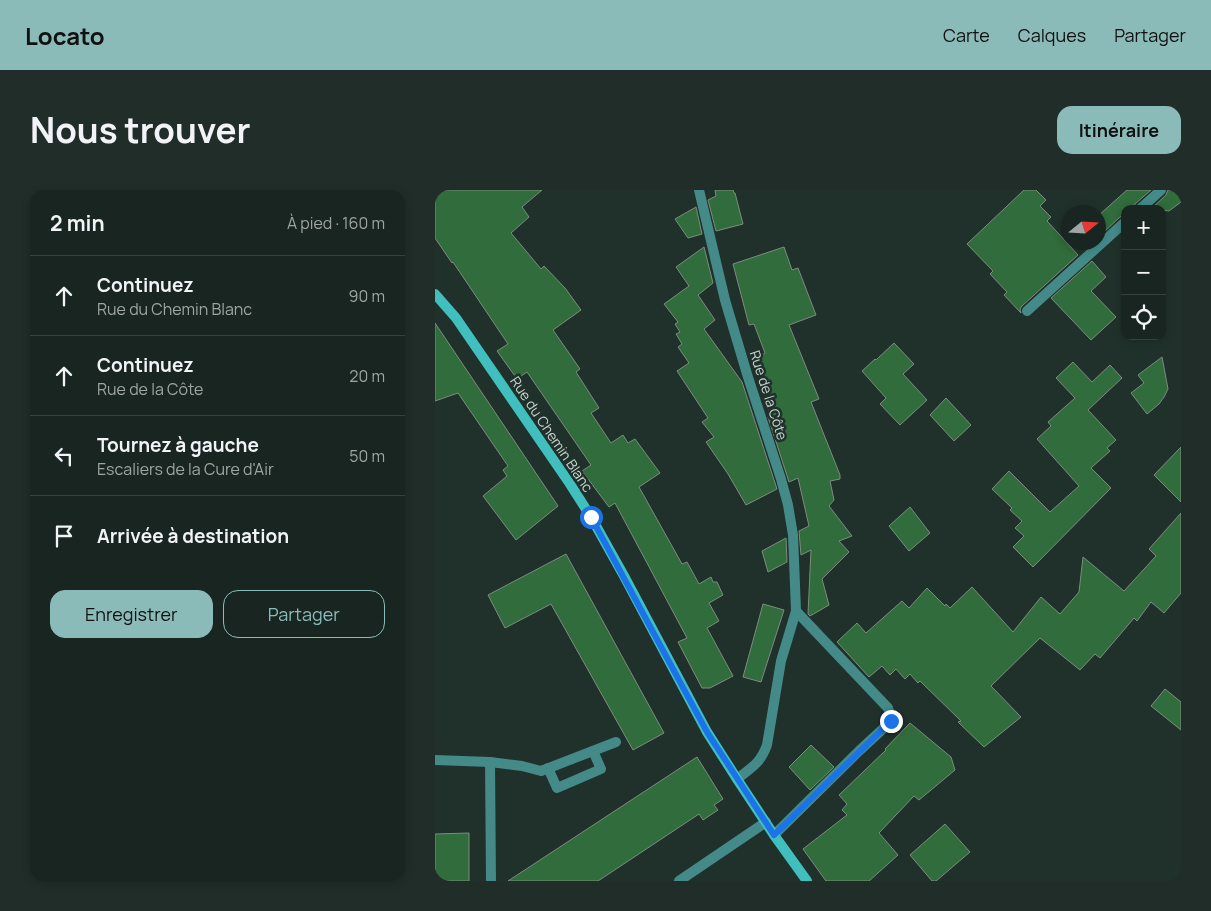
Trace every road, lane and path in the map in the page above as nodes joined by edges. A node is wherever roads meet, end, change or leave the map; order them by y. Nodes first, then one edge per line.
1 (699, 190) edge
2 (1161, 190) edge
3 (1144, 205) edge
4 (1121, 226) edge
5 (435, 294) edge
6 (1027, 311) dead end
7 (796, 611) junction
8 (616, 742) dead end
9 (593, 751) junction
10 (435, 760) edge
11 (490, 762) junction
12 (548, 768) junction
13 (737, 779) junction
14 (766, 822) junction
15 (774, 835) junction
16 (491, 881) edge
17 (679, 881) edge
18 (807, 881) edge

1 - 7 street, Rue de la Côte
2 - 3 street
4 - 6 street
5 - 13 street, Rue du Chemin Blanc
7 - 13 street, Rue de la Côte
7 - 15 street
8 - 9 street
9 - 12 street
9 - 12 street
10 - 11 street
11 - 12 street
11 - 16 street
13 - 14 street
14 - 15 street
14 - 17 street
15 - 18 street

